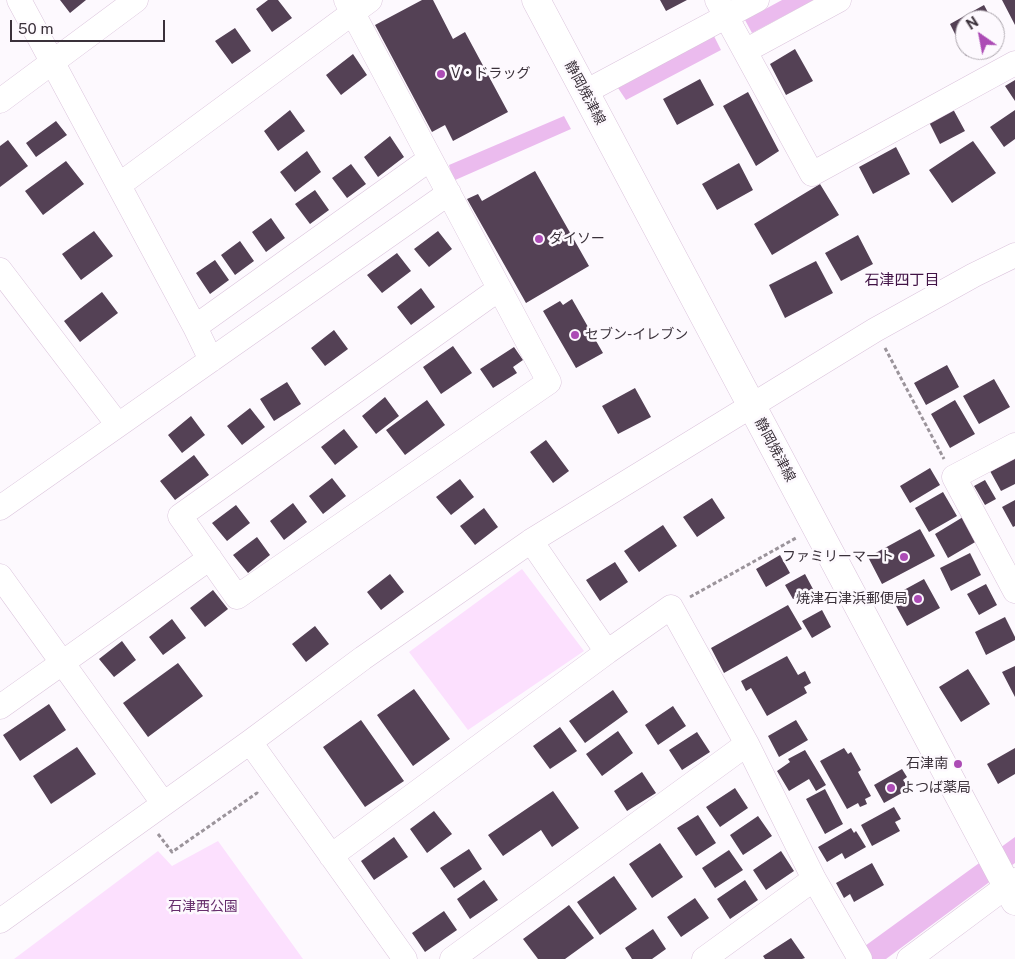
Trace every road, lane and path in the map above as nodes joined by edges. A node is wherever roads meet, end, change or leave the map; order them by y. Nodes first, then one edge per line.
1 (19, 0) edge
2 (136, 0) edge
3 (536, 0) edge
4 (757, 0) edge
5 (839, 0) edge
6 (356, 4) edge
7 (722, 8) edge
8 (745, 51) junction
9 (52, 62) junction
10 (1015, 63) edge
11 (585, 92) junction
12 (0, 101) edge
13 (430, 159) junction
14 (119, 185) junction
15 (449, 193) junction
16 (1015, 255) edge
17 (4, 284) edge
18 (498, 289) junction
19 (194, 326) junction
20 (875, 330) junction
21 (211, 360) junction
22 (752, 407) junction
23 (118, 425) junction
24 (1015, 445) edge
25 (954, 477) junction
26 (0, 508) edge
27 (816, 527) junction
28 (531, 541) junction
29 (210, 558) junction
30 (0, 576) edge
31 (1015, 591) edge
32 (671, 607) junction
33 (607, 652) junction
34 (62, 663) junction
35 (0, 707) edge
36 (250, 742) junction
37 (747, 744) junction
38 (163, 803) junction
39 (331, 856) junction
40 (814, 879) junction
41 (1010, 886) edge
42 (0, 921) edge
43 (857, 953) edge
44 (405, 959) edge
45 (452, 959) edge
46 (704, 959) edge
47 (909, 959) edge

1 - 9 street
2 - 9 street
3 - 11 main road, 静岡焼津線
4 - 7 street
5 - 8 street
6 - 13 street
6 - 14 street
7 - 8 street
7 - 11 street
8 - 10 street
9 - 12 street
9 - 14 street
11 - 22 main road, 静岡焼津線
13 - 15 street
13 - 19 street
14 - 19 street
15 - 18 street
15 - 21 street
16 - 20 street
17 - 23 street
18 - 29 street
18 - 29 street
19 - 21 street
20 - 22 street
20 - 25 path
21 - 23 street
22 - 27 main road, 静岡焼津線
22 - 28 street
23 - 26 street
24 - 25 street
25 - 31 street
27 - 32 path
27 - 41 main road, 静岡焼津線
28 - 33 street
28 - 36 street
29 - 34 street
30 - 34 street
32 - 33 street
32 - 37 street
33 - 39 street
34 - 35 street
34 - 38 street
36 - 38 street
36 - 39 street
37 - 40 street
37 - 45 street
38 - 42 street
39 - 44 street
40 - 43 street
40 - 46 street
41 - 47 street

